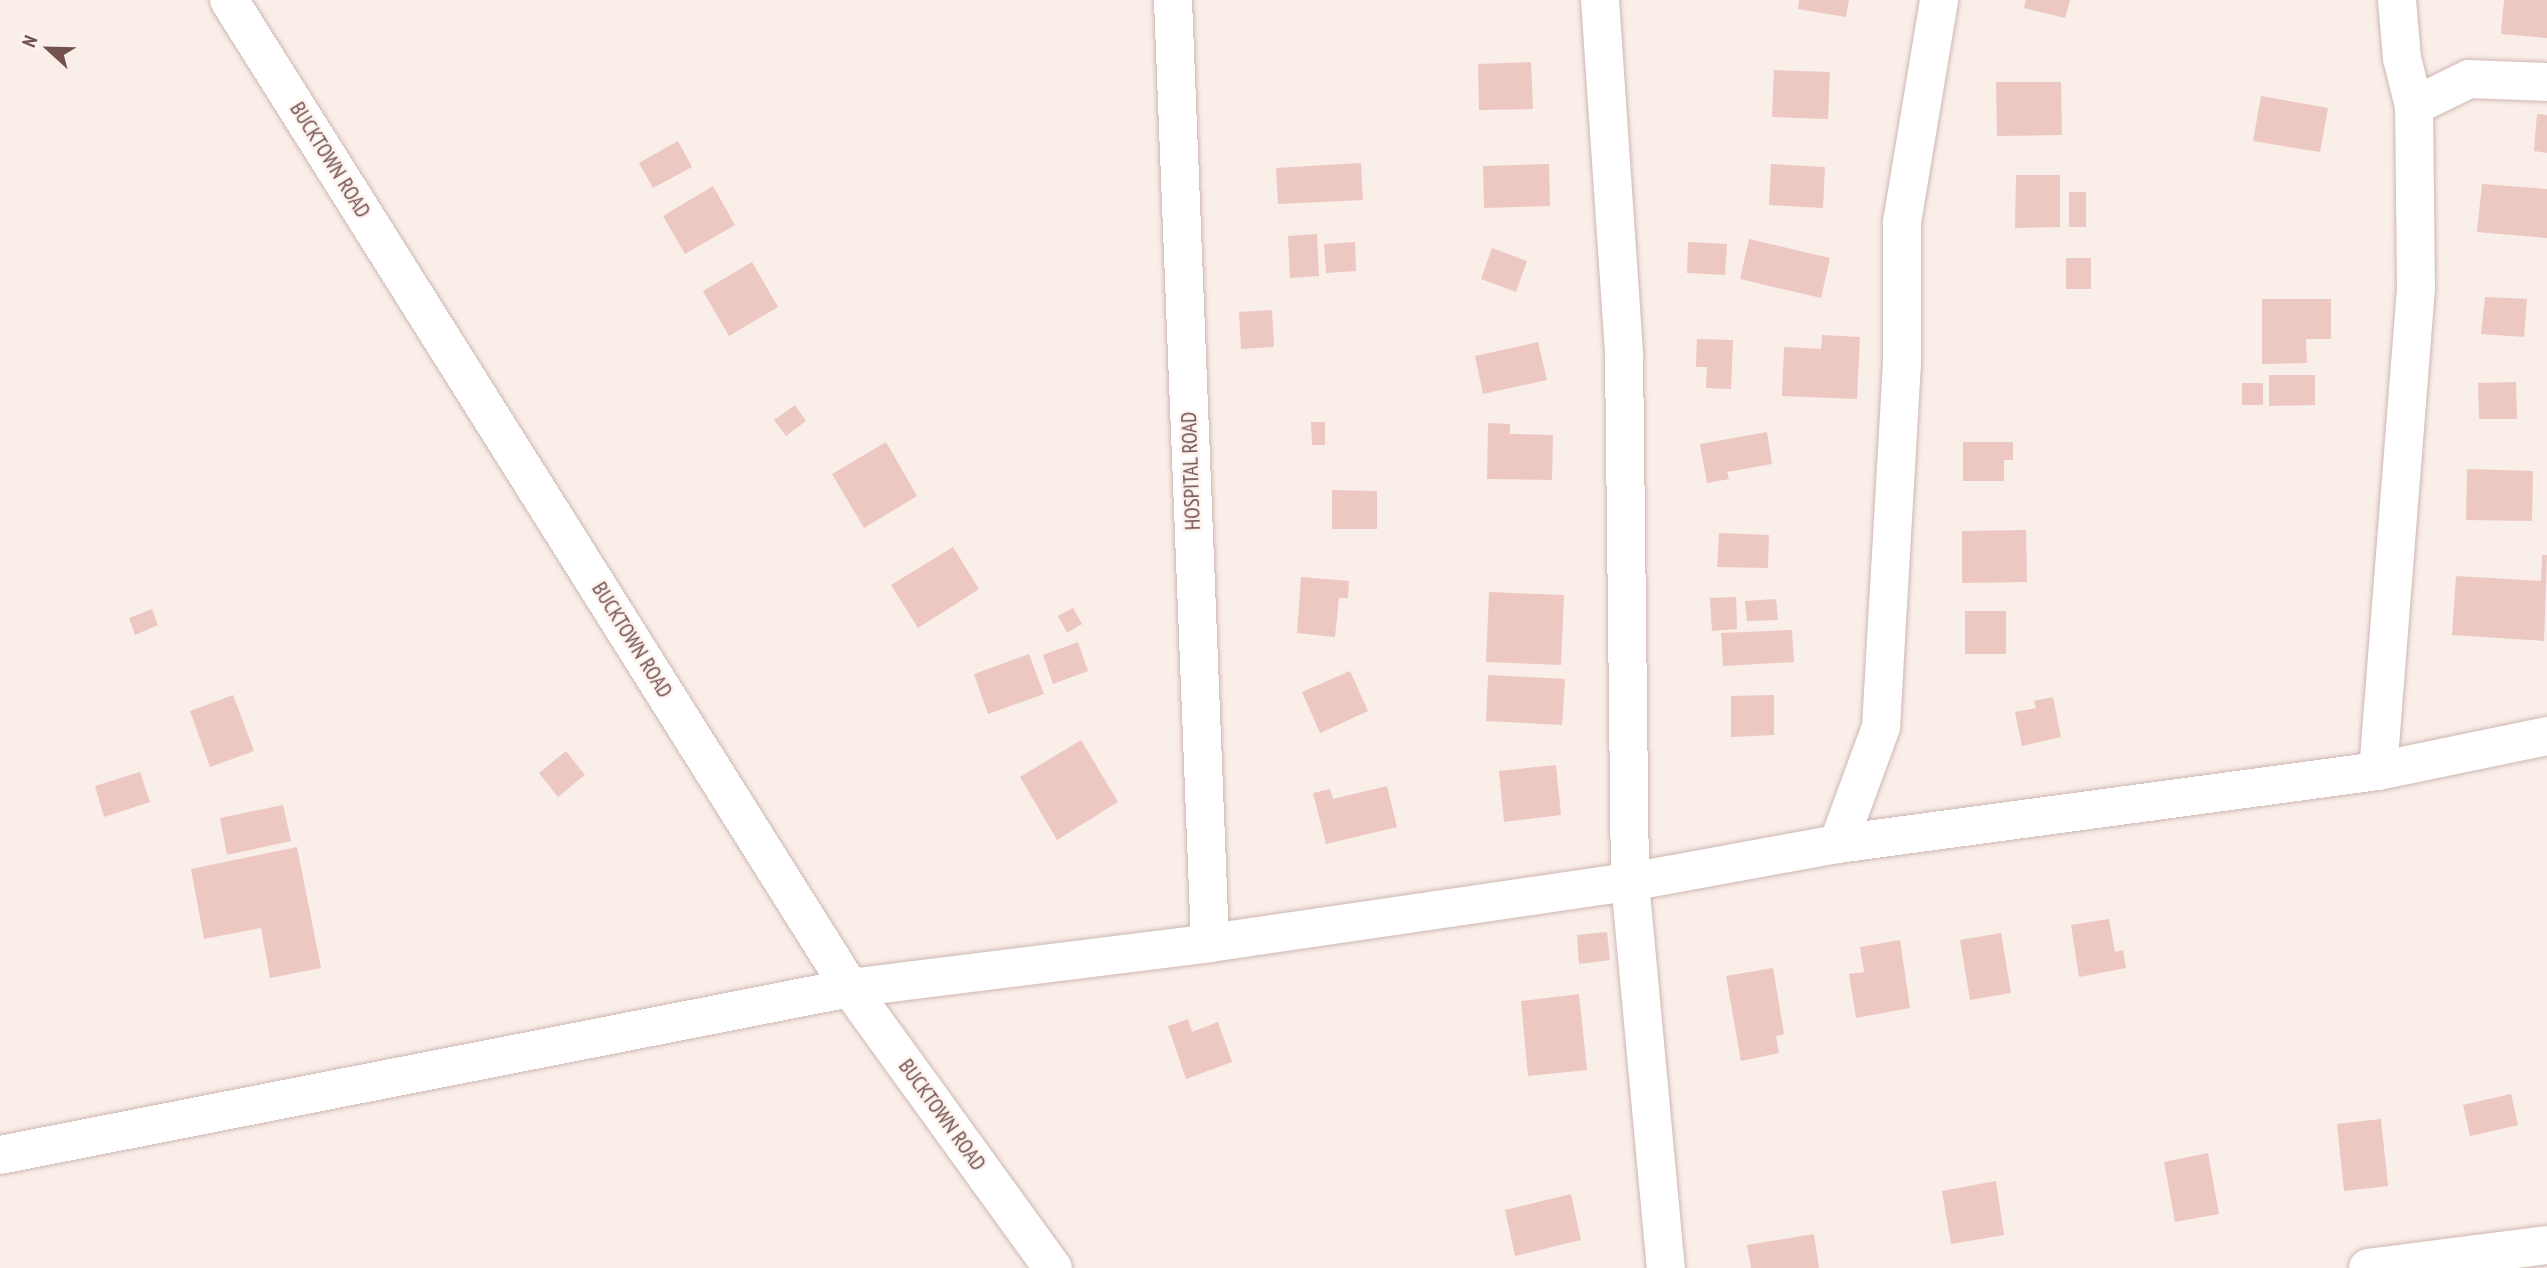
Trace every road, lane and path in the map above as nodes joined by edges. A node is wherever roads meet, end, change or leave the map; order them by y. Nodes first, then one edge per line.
1 (229, 0) edge
2 (1173, 0) edge
3 (1600, 0) edge
4 (1939, 0) edge
5 (2397, 0) edge
6 (2547, 82) edge
7 (2414, 106) junction
8 (2547, 736) edge
9 (2378, 771) junction
10 (1838, 844) junction
11 (1630, 882) junction
12 (1210, 943) junction
13 (850, 988) junction
14 (0, 1155) edge
15 (2547, 1245) edge
16 (1053, 1268) edge
17 (1666, 1268) edge
18 (2368, 1268) edge

1 - 13 street, BUCKTOWN ROAD
2 - 12 street, HOSPITAL ROAD
3 - 11 street
4 - 10 street
5 - 7 street
6 - 7 street
7 - 9 street
8 - 9 street
9 - 10 street
10 - 11 street
11 - 12 street
11 - 17 street
12 - 13 street
13 - 14 street
13 - 16 street, BUCKTOWN ROAD
15 - 18 street

